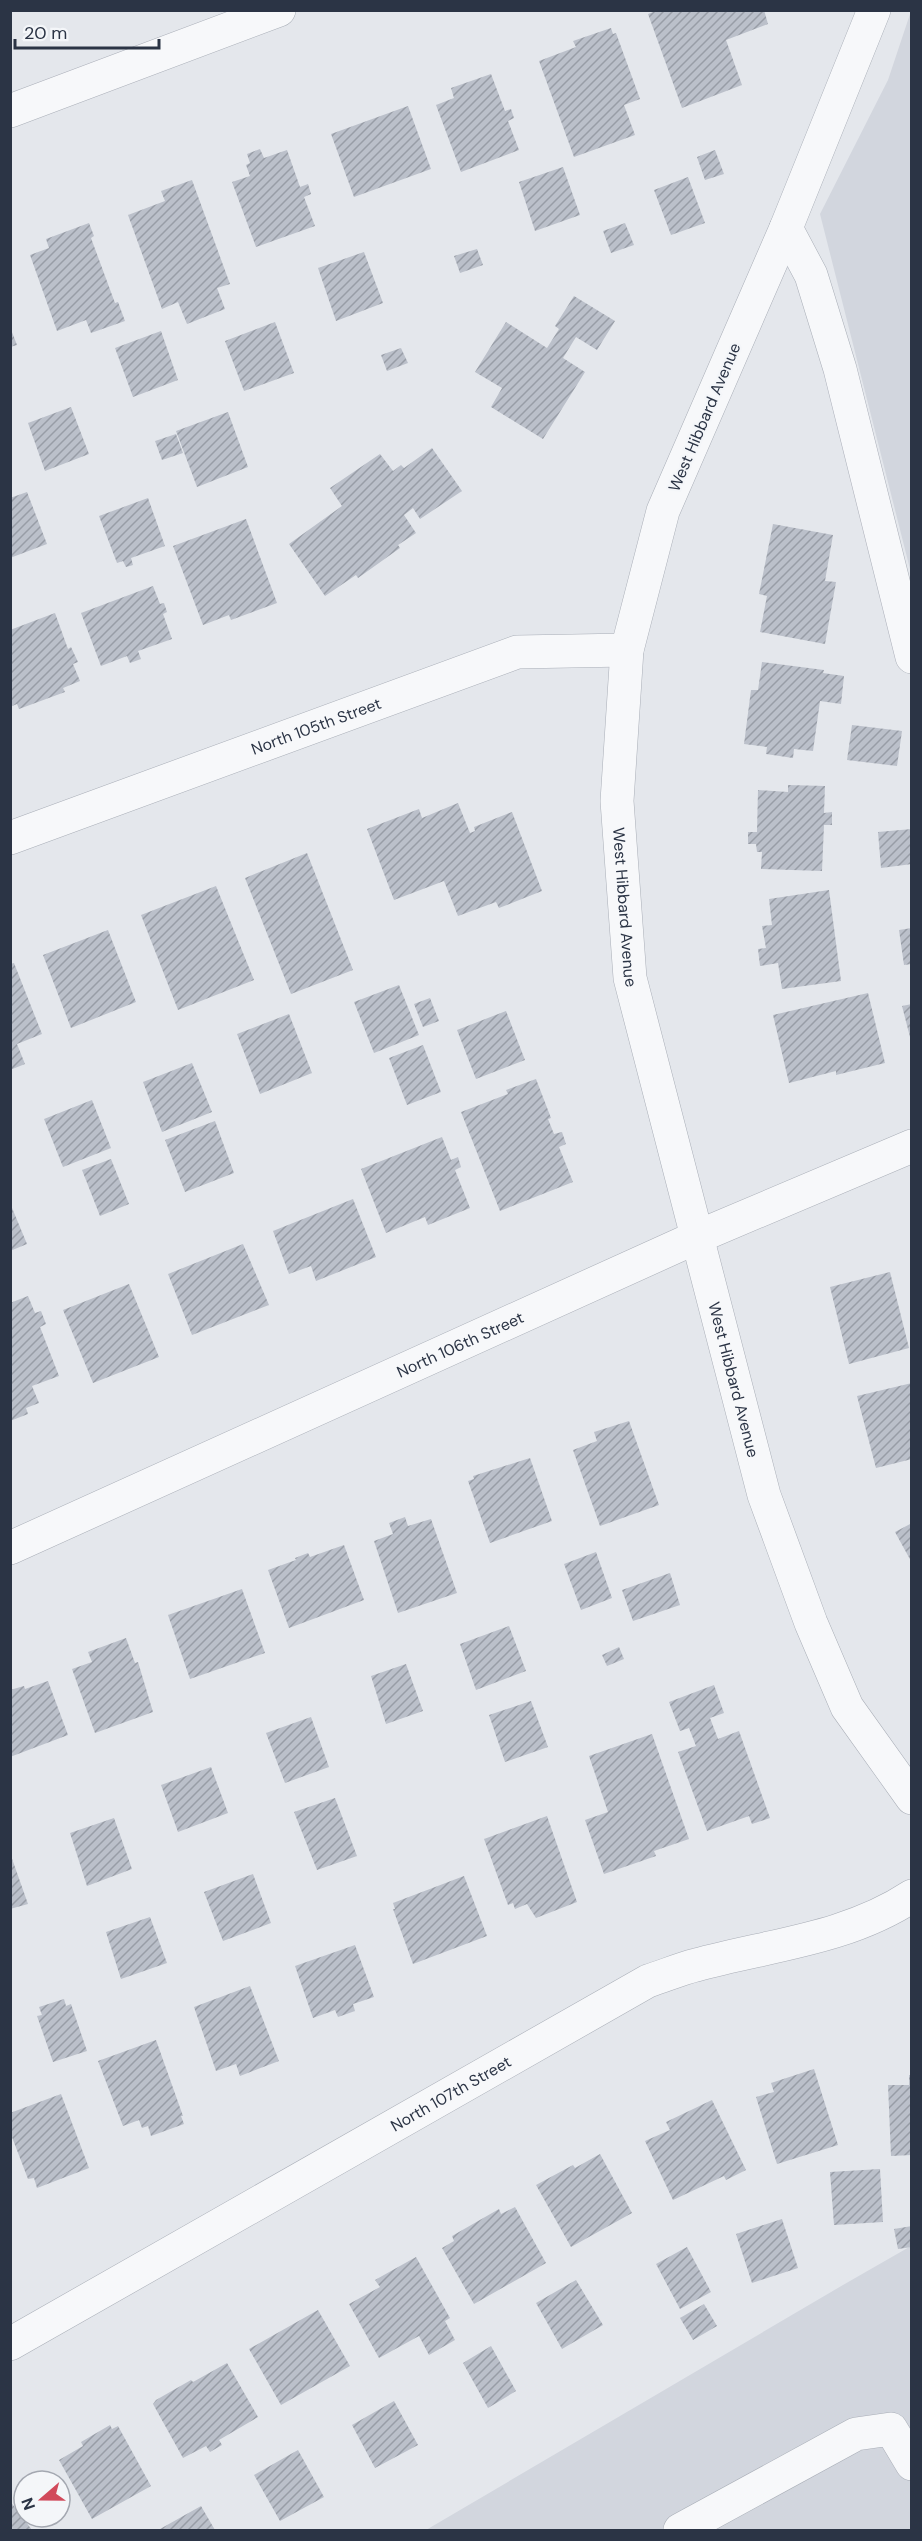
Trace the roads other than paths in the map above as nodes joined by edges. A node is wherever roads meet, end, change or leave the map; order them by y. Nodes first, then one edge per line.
1 (279, 10) edge
2 (874, 10) edge
3 (10, 111) edge
4 (786, 228) junction
5 (627, 650) junction
6 (912, 657) edge
7 (10, 838) edge
8 (912, 1146) edge
9 (697, 1237) junction
10 (10, 1548) edge
11 (912, 1798) edge
12 (912, 1896) edge
13 (10, 2344) edge
14 (912, 2464) edge
15 (680, 2530) edge

1 - 3 street
2 - 4 street, West Hibbard Avenue
4 - 5 street, West Hibbard Avenue
4 - 6 street
5 - 7 street, North 105th Street
5 - 9 street, West Hibbard Avenue
8 - 9 street, North 106th Street
9 - 10 street, North 106th Street
9 - 11 street, West Hibbard Avenue
12 - 13 street, North 107th Street
14 - 15 street

